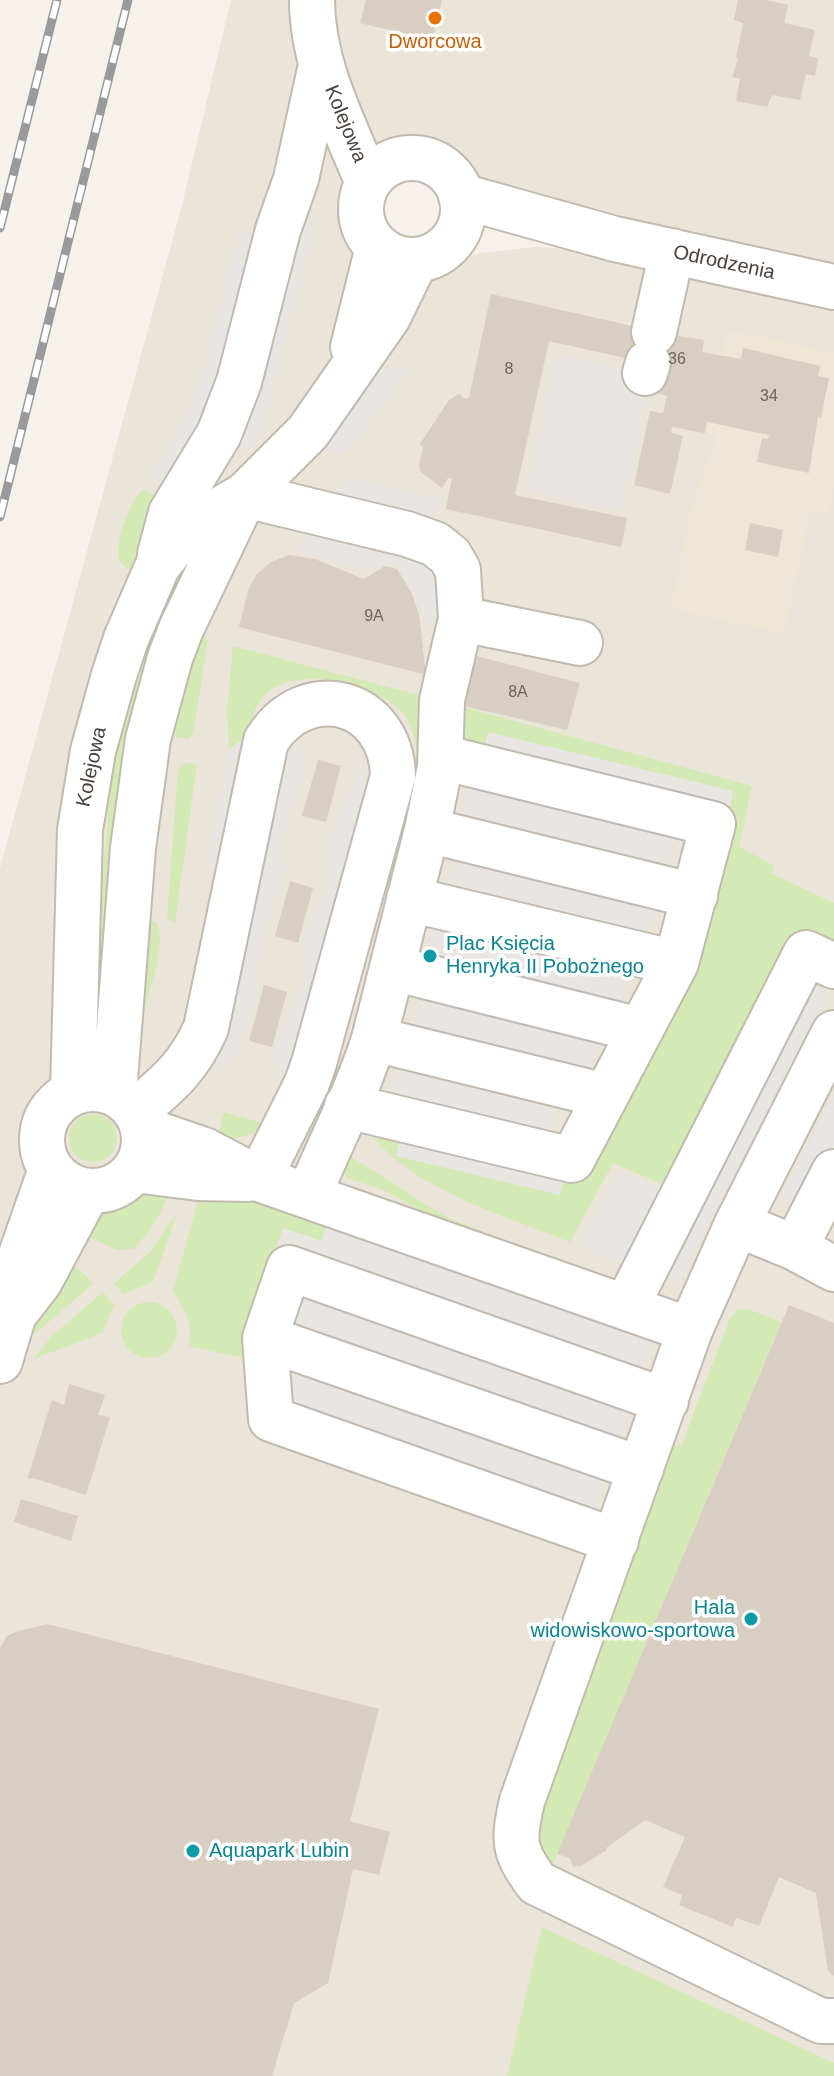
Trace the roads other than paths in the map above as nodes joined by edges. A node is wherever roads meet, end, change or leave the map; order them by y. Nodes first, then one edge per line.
1 (312, 0) edge
2 (321, 65) junction
3 (385, 171) junction
4 (459, 215) junction
5 (672, 251) junction
6 (397, 253) junction
7 (834, 287) edge
8 (649, 356) dead end
9 (245, 495) junction
10 (158, 565) junction
11 (461, 619) junction
12 (580, 643) dead end
13 (441, 757) junction
14 (427, 830) junction
15 (695, 896) junction
16 (409, 899) junction
17 (676, 963) junction
18 (834, 966) edge
19 (392, 968) junction
20 (640, 1030) junction
21 (834, 1033) edge
22 (374, 1039) junction
23 (606, 1096) junction
24 (347, 1106) junction
25 (120, 1119) junction
26 (51, 1169) junction
27 (834, 1172) edge
28 (259, 1179) junction
29 (88, 1191) junction
30 (309, 1195) junction
31 (737, 1224) junction
32 (795, 1248) junction
33 (834, 1269) edge
34 (626, 1307) junction
35 (14, 1314) junction
36 (690, 1330) junction
37 (265, 1338) junction
38 (0, 1361) edge
39 (666, 1401) junction
40 (641, 1469) junction
41 (616, 1541) junction
42 (834, 2021) edge

1 - 2 street, Kolejowa
2 - 3 street, Kolejowa
2 - 10 street
3 - 4 street
3 - 6 street
4 - 5 street, Odrodzenia
4 - 6 street
5 - 7 street, Odrodzenia
5 - 8 street
6 - 9 street, Kolejowa
9 - 10 street, Kolejowa
9 - 11 street
9 - 25 street, Kolejowa
10 - 25 street, Kolejowa
11 - 12 street
11 - 13 street
13 - 14 street
13 - 15 street
14 - 15 street
14 - 16 street
15 - 17 street
16 - 17 street
16 - 19 street
17 - 20 street
18 - 34 street
19 - 20 street
19 - 22 street
20 - 23 street
21 - 31 street
22 - 23 street
22 - 24 street
23 - 24 street
24 - 30 street
25 - 26 street
25 - 28 street
25 - 28 street
25 - 29 street
26 - 29 street
26 - 35 street
27 - 32 street
28 - 30 street
29 - 35 street
30 - 34 street
31 - 32 street
31 - 36 street
32 - 33 street
34 - 36 street
35 - 38 street
36 - 39 street
37 - 39 street
37 - 40 street
37 - 41 street
39 - 40 street
40 - 41 street
41 - 42 street

